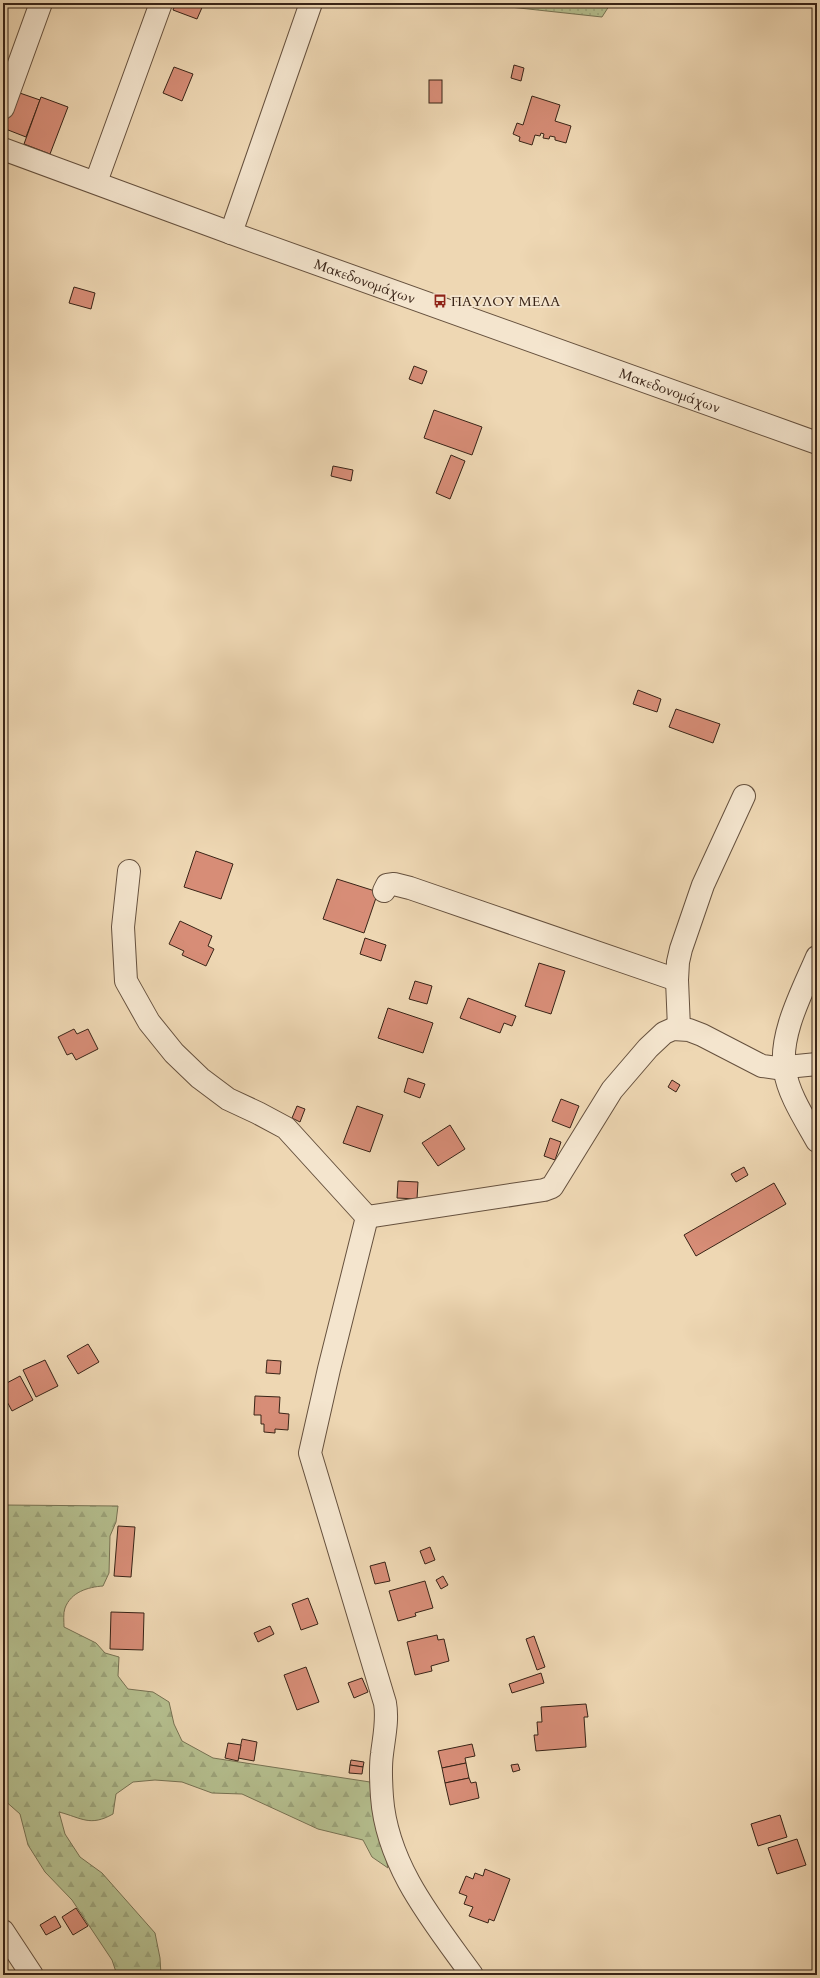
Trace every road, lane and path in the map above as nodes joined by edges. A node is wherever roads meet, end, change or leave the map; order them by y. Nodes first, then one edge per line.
1 (41, 3) edge
2 (161, 3) edge
3 (311, 3) edge
4 (3, 108) edge
5 (3, 149) edge
6 (96, 182) junction
7 (231, 233) junction
8 (817, 443) edge
9 (744, 796) dead end
10 (129, 870) dead end
11 (384, 891) dead end
12 (817, 957) edge
13 (677, 980) junction
14 (679, 1028) junction
15 (817, 1064) edge
16 (784, 1068) junction
17 (817, 1141) edge
18 (367, 1217) junction
19 (3, 1931) edge
20 (32, 1975) edge
21 (472, 1975) edge

1 - 4 street
2 - 6 street
3 - 7 street
5 - 6 street, Μακεδονομάχων
6 - 7 street, Μακεδονομάχων
7 - 8 street, Μακεδονομάχων
9 - 13 street
10 - 18 street
11 - 13 street
12 - 16 street
13 - 14 street
14 - 16 street
14 - 18 street
15 - 16 street
16 - 17 street
18 - 21 street
19 - 20 street

